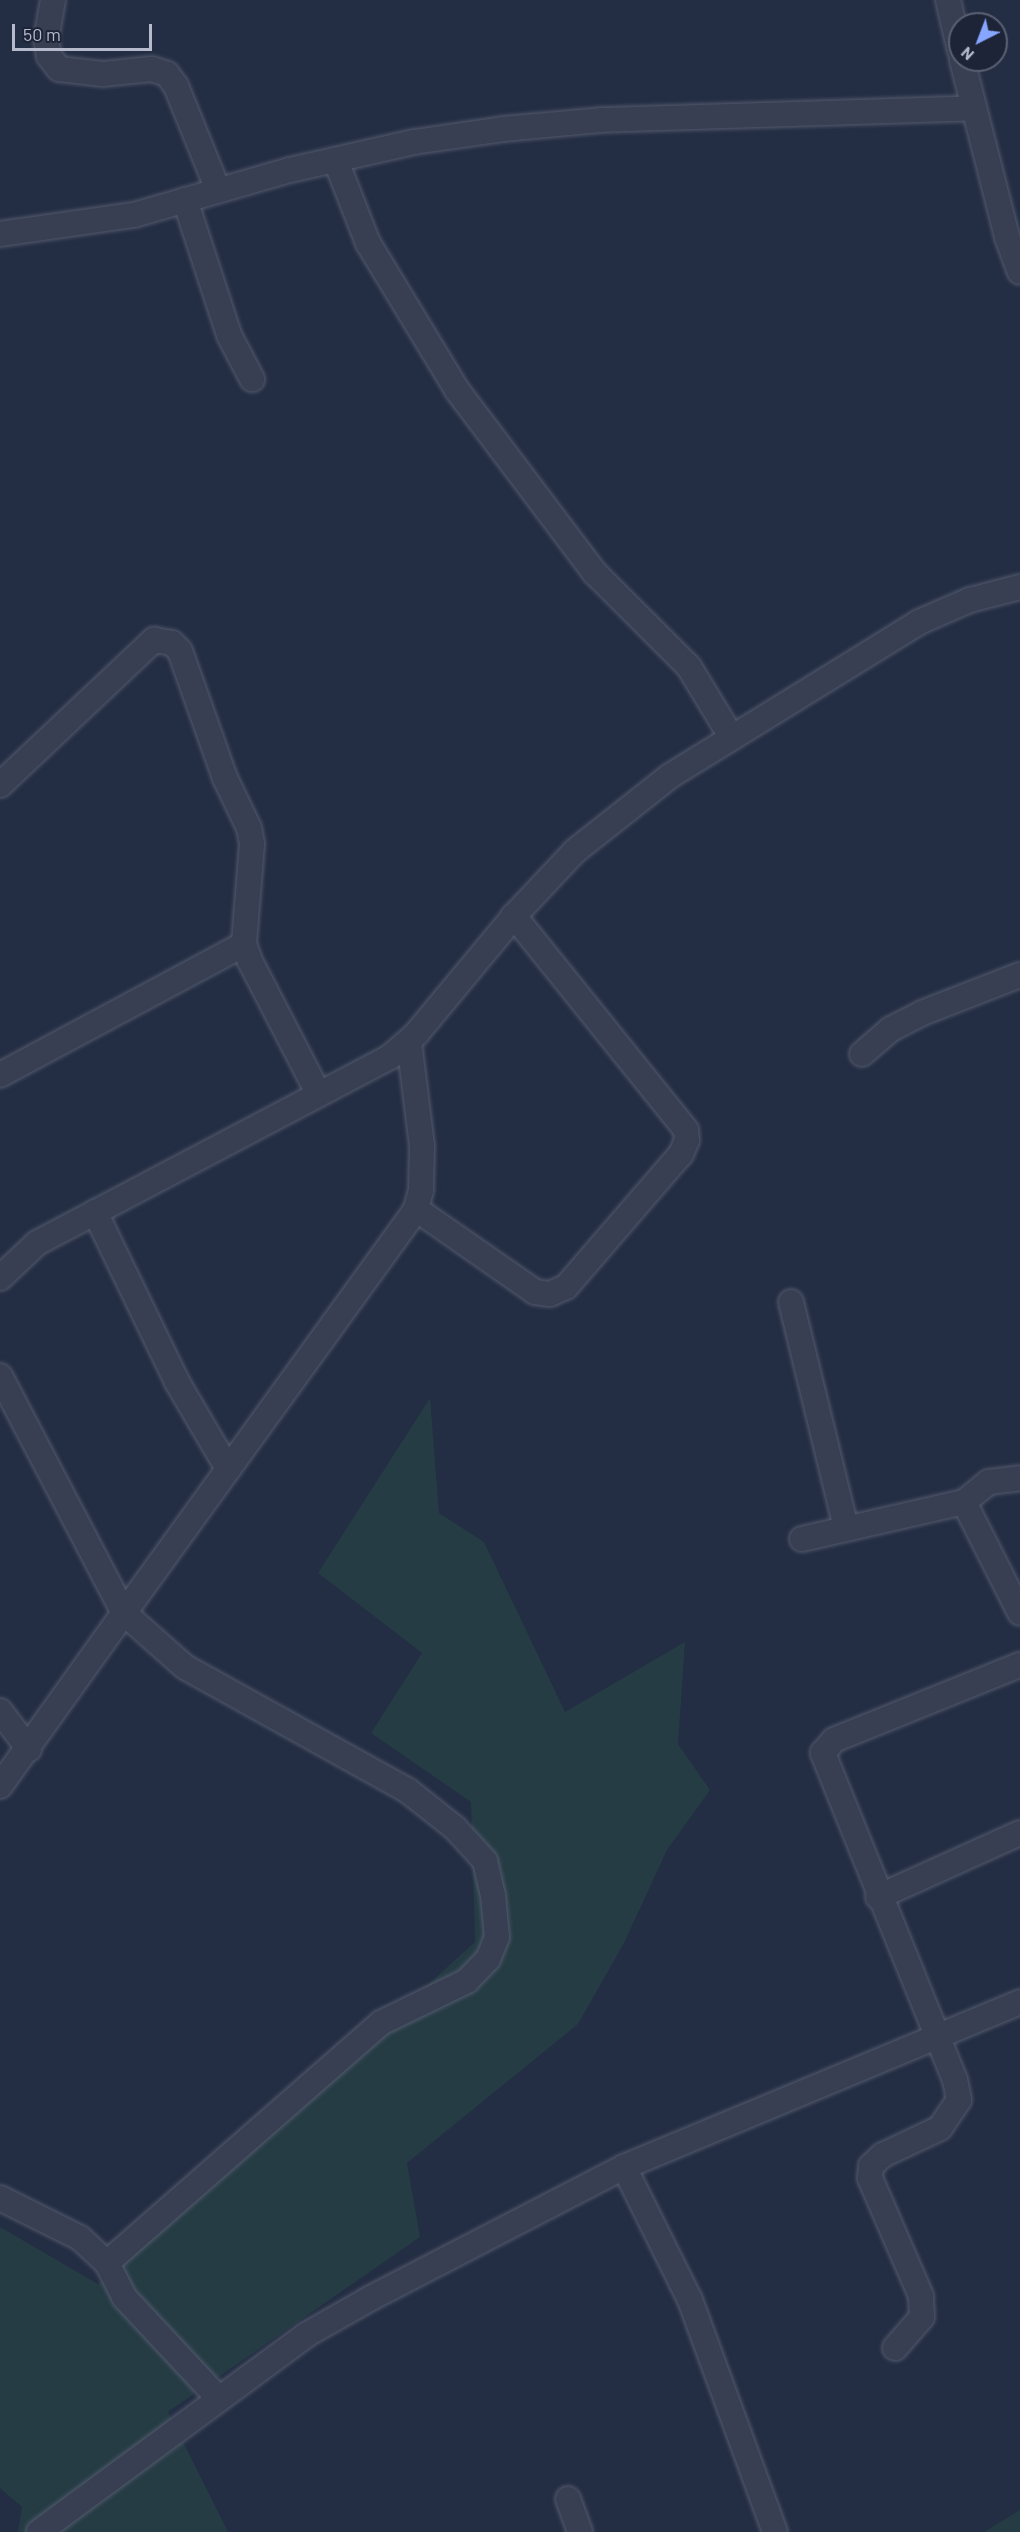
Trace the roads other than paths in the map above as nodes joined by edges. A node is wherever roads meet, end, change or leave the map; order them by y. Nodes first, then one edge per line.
1 (53, 0) edge
2 (965, 72) edge
3 (973, 108) junction
4 (336, 161) junction
5 (218, 190) junction
6 (185, 200) junction
7 (0, 234) edge
8 (1020, 272) edge
9 (252, 379) dead end
10 (1020, 587) edge
11 (732, 738) junction
12 (0, 785) edge
13 (514, 916) junction
14 (244, 944) junction
15 (1020, 975) edge
16 (409, 1041) junction
17 (862, 1054) dead end
18 (0, 1075) edge
19 (318, 1093) junction
20 (416, 1209) junction
21 (95, 1212) junction
22 (0, 1278) edge
23 (791, 1302) dead end
24 (0, 1376) edge
25 (228, 1469) junction
26 (1020, 1478) edge
27 (964, 1502) junction
28 (846, 1527) junction
29 (802, 1539) dead end
30 (124, 1613) junction
31 (1020, 1613) edge
32 (1020, 1665) edge
33 (0, 1711) edge
34 (29, 1749) junction
35 (0, 1786) edge
36 (1020, 1833) edge
37 (878, 1897) junction
38 (1020, 2002) edge
39 (935, 2036) junction
40 (624, 2167) junction
41 (0, 2198) edge
42 (107, 2263) junction
43 (895, 2348) dead end
44 (219, 2399) junction
45 (568, 2499) dead end
46 (39, 2532) edge
47 (580, 2532) edge
48 (774, 2532) edge

1 - 5 street
2 - 3 street
3 - 4 street
3 - 8 street
4 - 5 street
4 - 11 street
5 - 6 street
6 - 7 street
6 - 9 street
10 - 11 street
11 - 13 street
12 - 14 street
13 - 16 street
13 - 20 street
14 - 18 street
14 - 19 street
15 - 17 street
16 - 19 street
16 - 20 street
19 - 21 street
20 - 25 street
21 - 22 street
21 - 25 street
23 - 28 street
24 - 30 street
25 - 30 street
26 - 27 street
27 - 28 street
27 - 31 street
28 - 29 street
30 - 34 street
30 - 42 street
32 - 37 street
33 - 34 street
34 - 35 street
36 - 37 street
37 - 39 street
38 - 39 street
39 - 40 street
39 - 43 street
40 - 44 street
40 - 48 street
41 - 42 street
42 - 44 street
44 - 46 street
45 - 47 street

